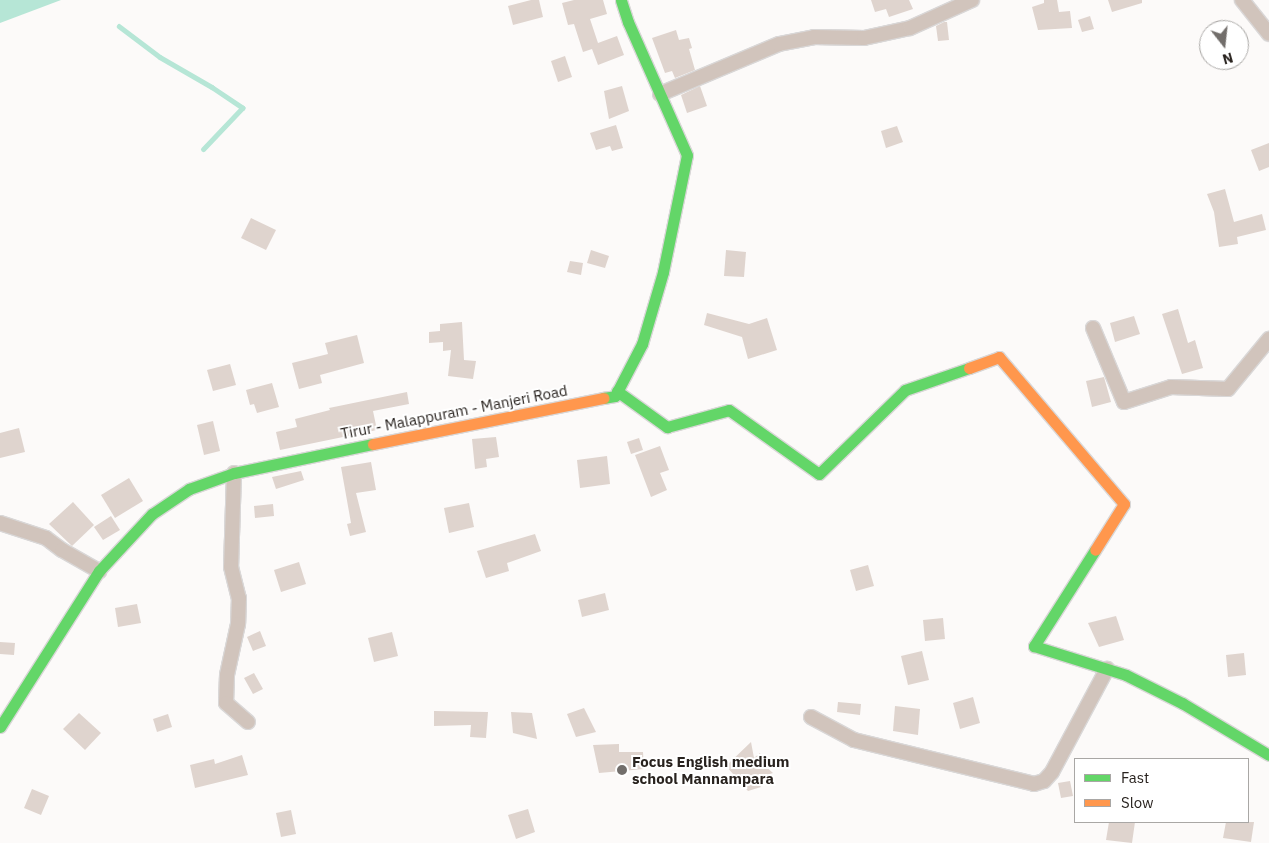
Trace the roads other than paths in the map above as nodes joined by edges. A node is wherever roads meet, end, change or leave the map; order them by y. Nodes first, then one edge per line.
1 (621, 0) edge
2 (972, 0) edge
3 (1242, 0) edge
4 (1269, 34) edge
5 (660, 94) junction
6 (1094, 328) dead end
7 (1269, 339) edge
8 (617, 391) junction
9 (234, 474) junction
10 (0, 522) edge
11 (99, 571) junction
12 (1107, 669) junction
13 (811, 717) dead end
14 (248, 722) dead end
15 (0, 727) edge
16 (1269, 755) edge

1 - 5 main road
2 - 5 street
3 - 4 street
5 - 8 main road
6 - 7 street
8 - 9 main road, Tirur - Malappuram - Manjeri Road
8 - 12 main road
9 - 11 main road, Tirur - Malappuram - Manjeri Road
9 - 14 street
10 - 11 street
11 - 15 main road, Tirur - Malappuram - Manjeri Road
12 - 13 street
12 - 16 main road

